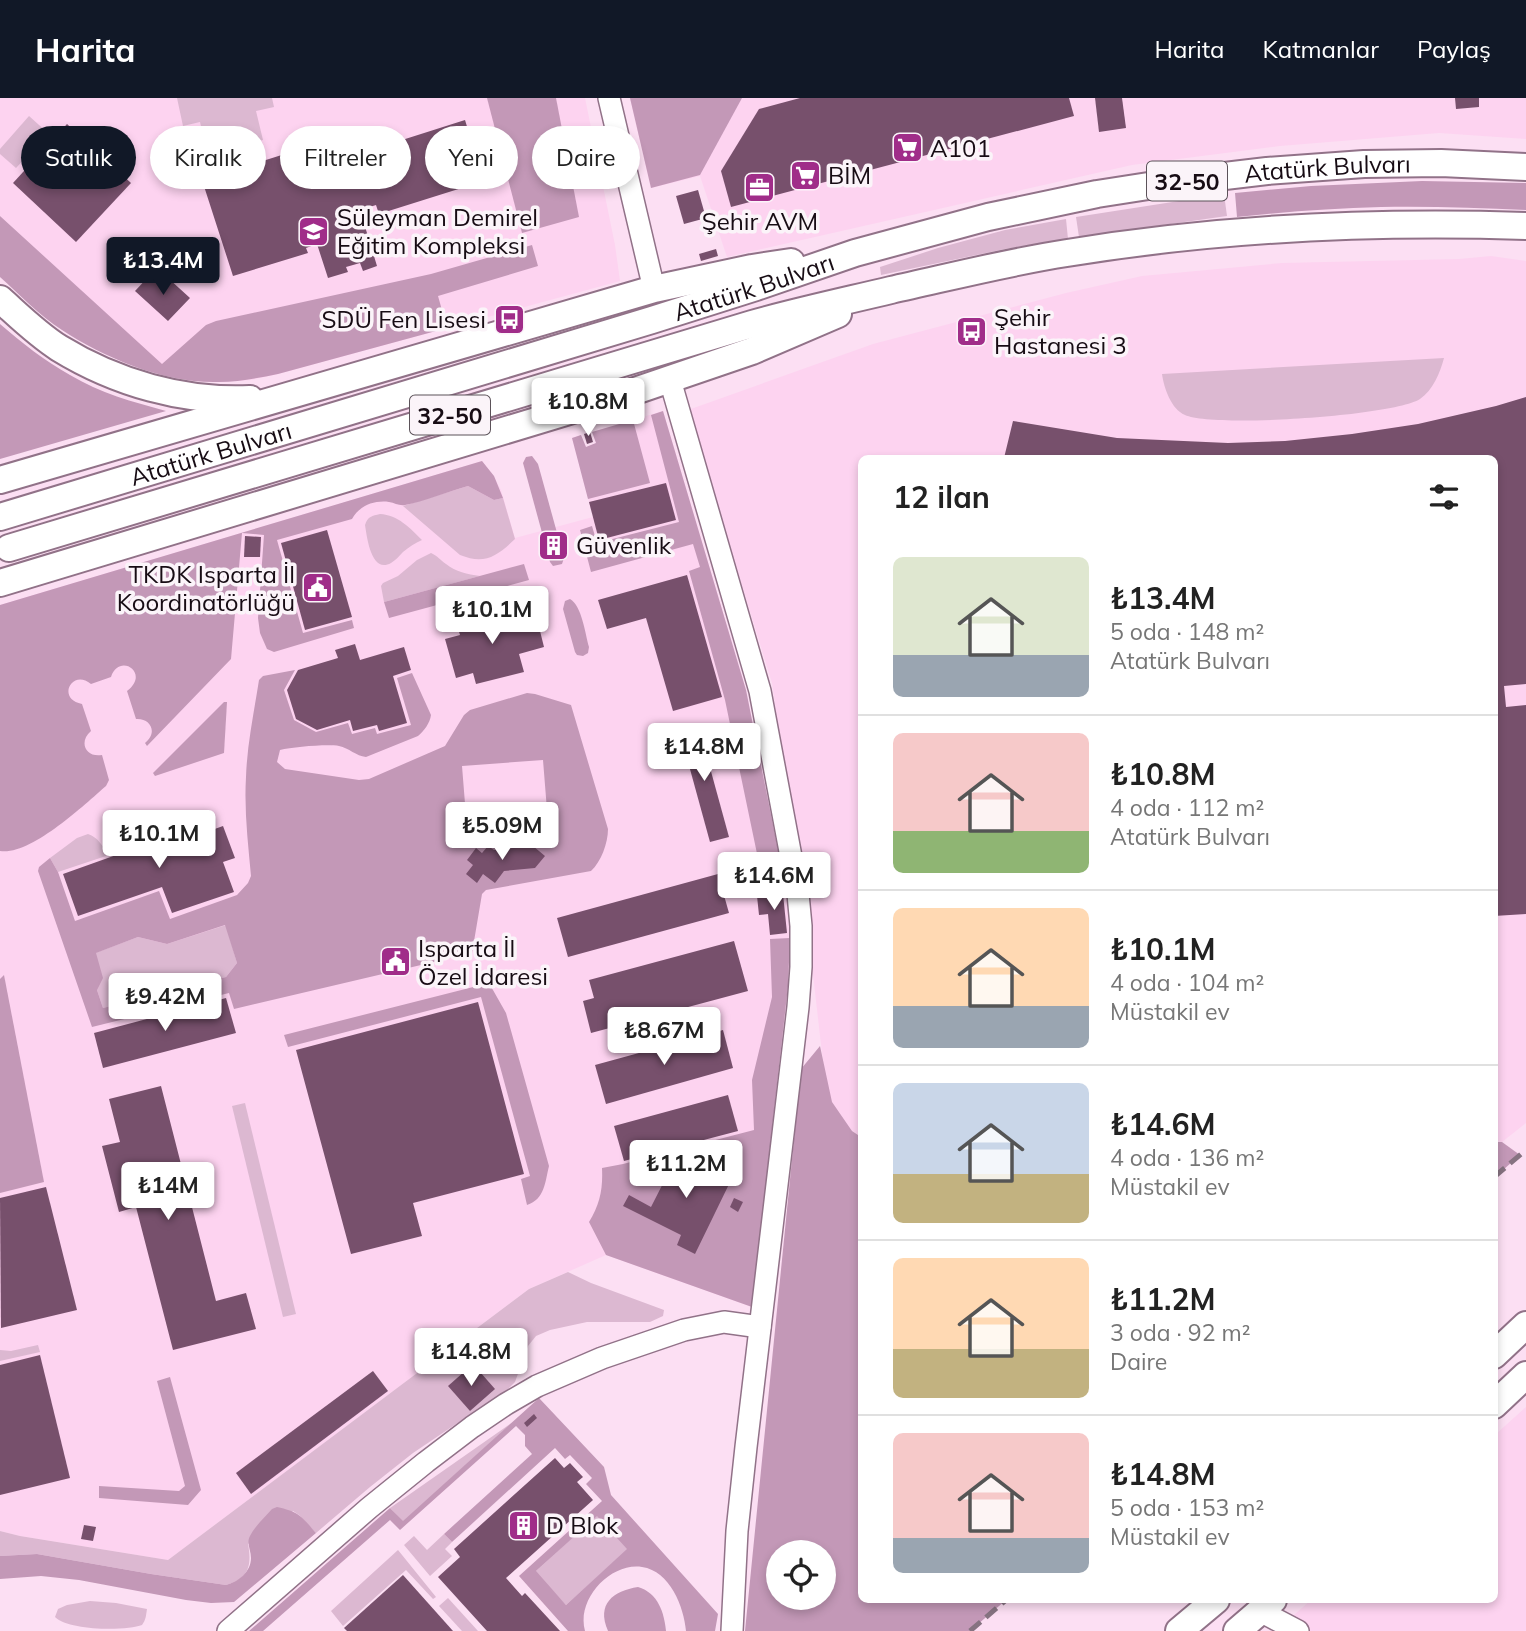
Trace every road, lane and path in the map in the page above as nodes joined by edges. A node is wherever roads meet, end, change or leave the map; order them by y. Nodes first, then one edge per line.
1 (609, 98) edge
2 (1526, 167) edge
3 (1526, 226) edge
4 (855, 253) junction
5 (654, 289) junction
6 (893, 290) junction
7 (0, 299) edge
8 (670, 380) junction
9 (294, 394) junction
10 (0, 480) edge
11 (0, 517) edge
12 (9, 548) dead end
13 (0, 583) edge
14 (1526, 1325) edge
15 (760, 1328) junction
16 (1498, 1351) edge
17 (1526, 1375) edge
18 (1498, 1401) edge
19 (1213, 1603) edge
20 (1266, 1605) edge
21 (1293, 1630) edge
22 (228, 1631) edge
23 (732, 1631) edge
24 (1180, 1631) edge
25 (1237, 1631) edge

1 - 5 street
2 - 4 main road, Atatürk Bulvarı / 32-50
3 - 6 main road, Atatürk Bulvarı / 32-50
4 - 5 main road
4 - 11 main road, Atatürk Bulvarı / 32-50
5 - 9 main road
6 - 8 main road
6 - 12 main road, Atatürk Bulvarı / 32-50
7 - 9 main road
8 - 13 main road
8 - 15 street
9 - 10 main road
14 - 16 main road
15 - 22 street
15 - 23 street
17 - 18 main road
19 - 24 main road
20 - 21 street
20 - 25 main road

